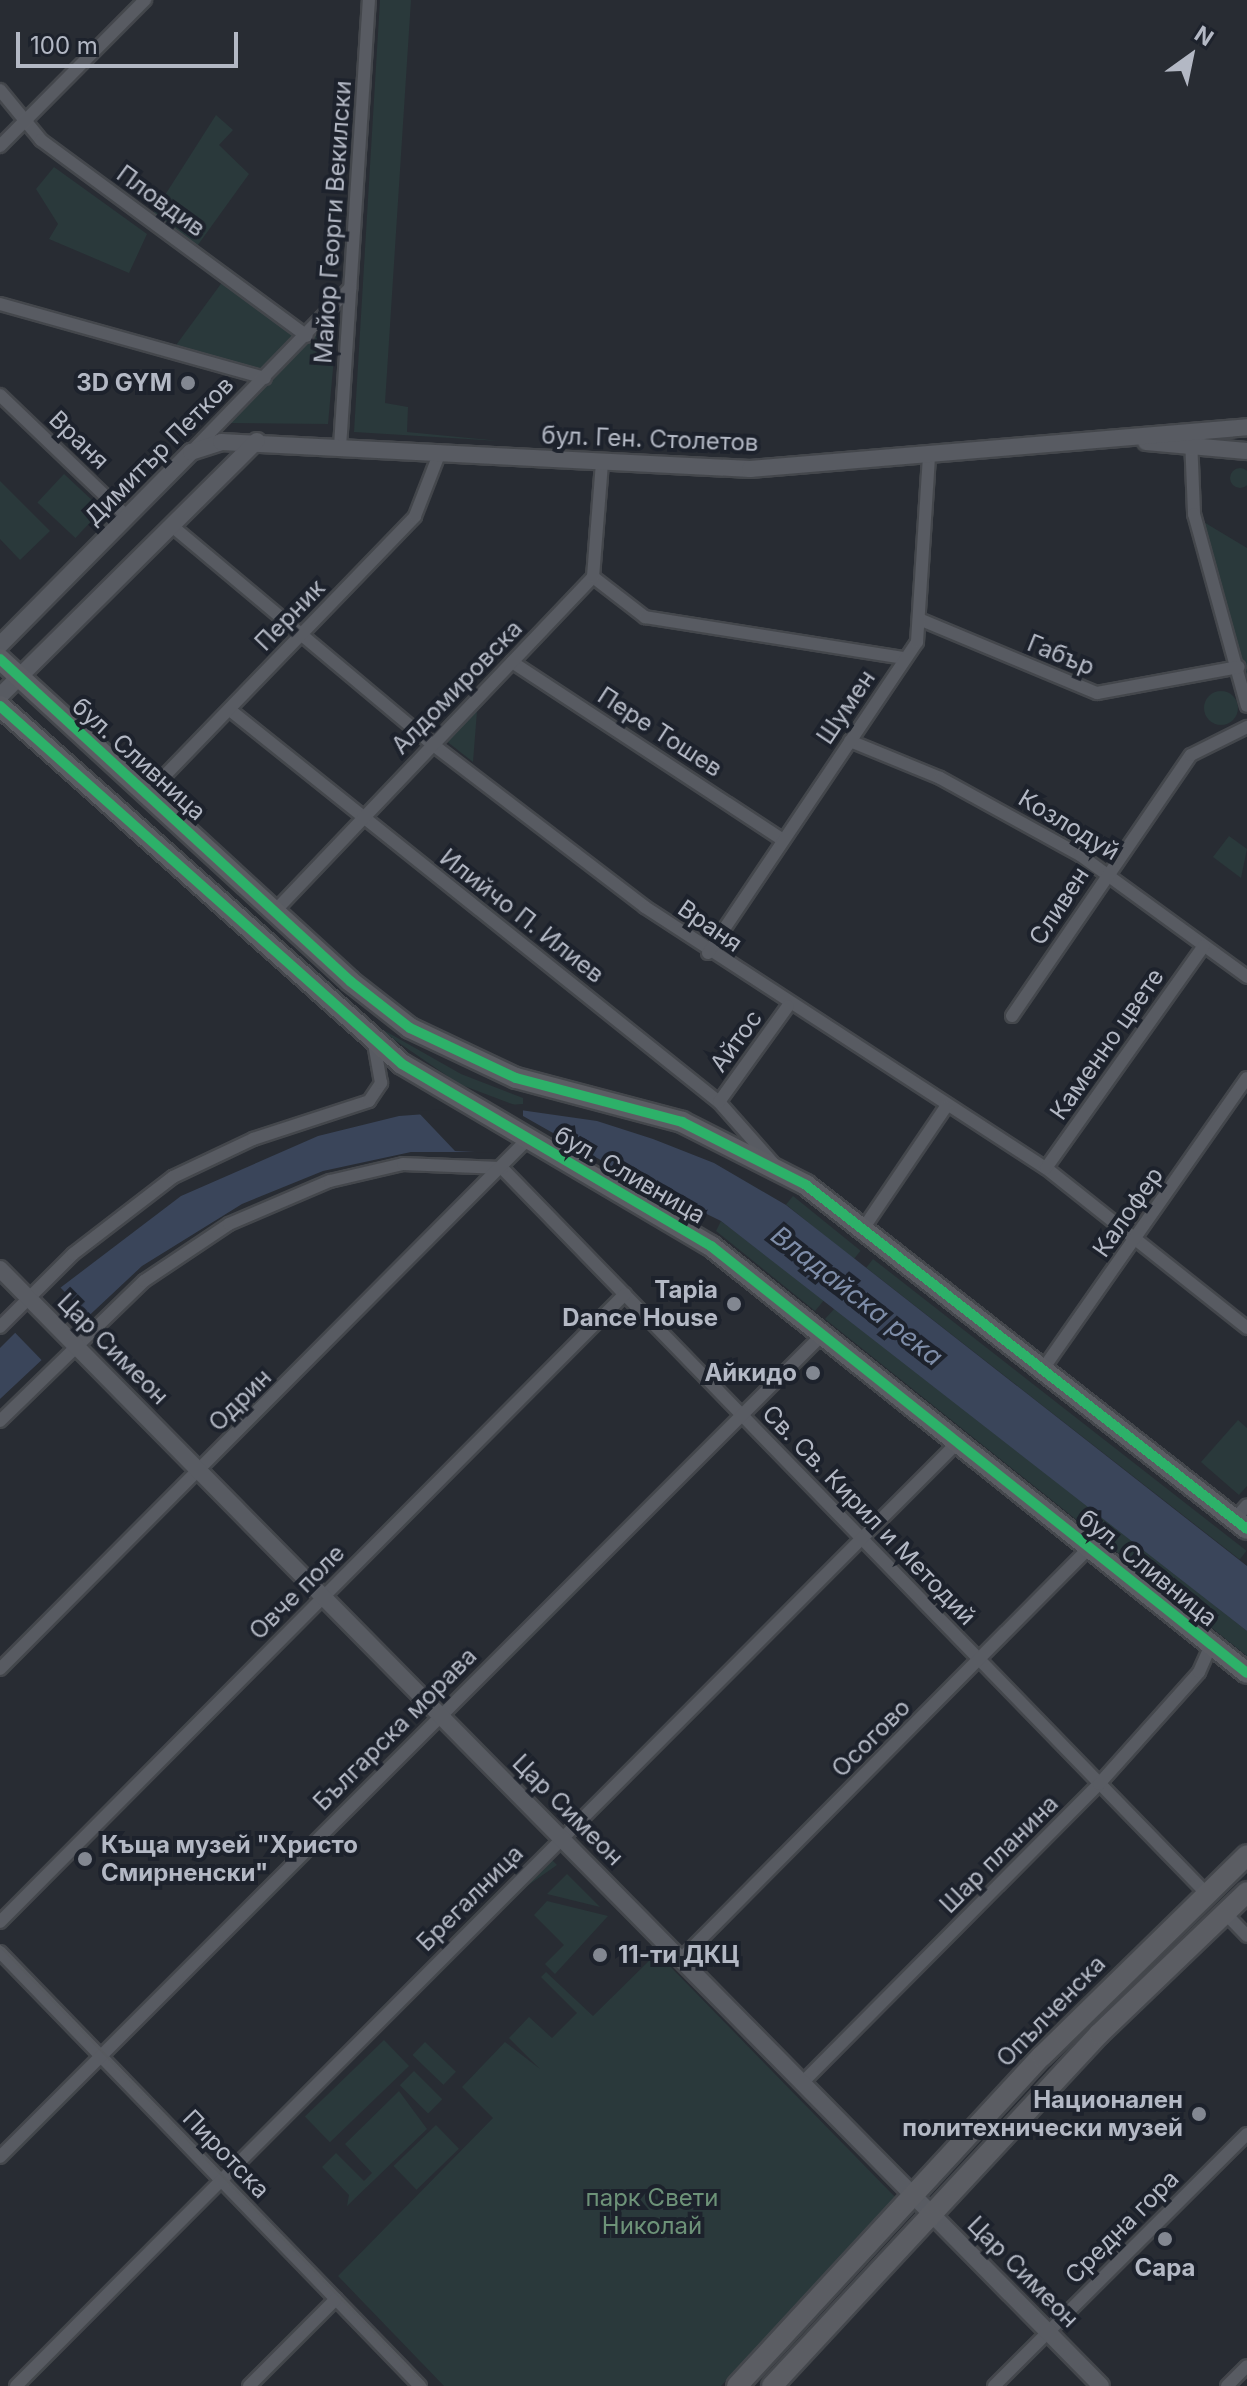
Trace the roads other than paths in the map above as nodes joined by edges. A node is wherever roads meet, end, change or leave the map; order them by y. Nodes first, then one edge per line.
1 (145, 0) edge
2 (369, 0) edge
3 (0, 90) edge
4 (24, 122) junction
5 (0, 146) edge
6 (350, 288) junction
7 (0, 304) edge
8 (307, 336) junction
9 (265, 378) junction
10 (0, 395) edge
11 (1247, 427) edge
12 (1191, 437) junction
13 (257, 441) junction
14 (340, 447) junction
15 (1247, 451) edge
16 (191, 452) junction
17 (440, 452) junction
18 (929, 455) junction
19 (602, 463) junction
20 (127, 517) junction
21 (172, 526) junction
22 (593, 577) junction
23 (919, 619) junction
24 (303, 634) junction
25 (0, 645) edge
26 (905, 658) junction
27 (0, 659) edge
28 (512, 662) junction
29 (1239, 667) junction
30 (20, 678) junction
31 (0, 696) edge
32 (0, 706) edge
33 (1247, 706) edge
34 (230, 710) junction
35 (1247, 727) edge
36 (850, 741) junction
37 (432, 744) junction
38 (147, 794) junction
39 (365, 818) junction
40 (783, 840) junction
41 (1107, 873) junction
42 (275, 911) junction
43 (1204, 946) junction
44 (708, 953) junction
45 (1247, 977) edge
46 (788, 1006) junction
47 (1012, 1016) dead end
48 (374, 1043) junction
49 (1247, 1078) edge
50 (719, 1102) junction
51 (946, 1107) junction
52 (528, 1139) junction
53 (505, 1164) junction
54 (778, 1168) junction
55 (1046, 1168) junction
56 (865, 1226) junction
57 (1136, 1241) junction
58 (0, 1269) edge
59 (625, 1294) junction
60 (32, 1301) junction
61 (1245, 1321) edge
62 (0, 1327) edge
63 (823, 1334) junction
64 (73, 1342) junction
65 (1043, 1369) junction
66 (742, 1415) junction
67 (0, 1421) edge
68 (958, 1442) junction
69 (199, 1471) junction
70 (1243, 1518) edge
71 (861, 1538) junction
72 (1090, 1547) junction
73 (324, 1597) junction
74 (1211, 1645) junction
75 (980, 1661) junction
76 (0, 1669) edge
77 (1247, 1673) edge
78 (440, 1714) junction
79 (1099, 1784) junction
80 (561, 1837) junction
81 (1247, 1855) edge
82 (1205, 1892) junction
83 (1247, 1892) edge
84 (1224, 1912) junction
85 (0, 1922) edge
86 (1247, 1936) edge
87 (0, 1952) edge
88 (681, 1959) junction
89 (101, 2056) junction
90 (803, 2082) junction
91 (1247, 2134) edge
92 (0, 2157) edge
93 (221, 2181) junction
94 (915, 2197) junction
95 (933, 2215) junction
96 (336, 2299) junction
97 (1048, 2332) junction
98 (1247, 2366) edge
99 (16, 2386) edge
100 (249, 2386) edge
101 (420, 2386) edge
102 (737, 2386) edge
103 (772, 2386) edge
104 (994, 2386) edge
105 (1101, 2386) edge
106 (1227, 2386) edge

1 - 4 street
2 - 6 street, Майор Георги Векилски
3 - 4 street, Пловдив
4 - 5 street
4 - 8 street, Пловдив
6 - 8 street, Димитър Петков
6 - 14 street, Майор Георги Векилски
7 - 9 street
8 - 9 street, Димитър Петков
9 - 16 street, Димитър Петков
10 - 20 street, Враня
11 - 12 street, бул. Ген. Столетов
12 - 15 street, бул. Ген. Столетов
12 - 18 street, бул. Ген. Столетов
12 - 29 street
13 - 14 street, бул. Ген. Столетов
13 - 16 street, бул. Ген. Столетов
13 - 21 street
14 - 17 street, бул. Ген. Столетов
16 - 20 street, Димитър Петков
17 - 19 street, бул. Ген. Столетов
17 - 24 street, Перник
18 - 19 street, бул. Ген. Столетов
18 - 23 street, Шумен
19 - 22 street
20 - 25 street, Димитър Петков
21 - 24 street, Враня
21 - 30 street
22 - 26 street
22 - 28 street, Алдомировска
23 - 26 street, Шумен
23 - 29 street, Габър
24 - 34 street, Перник
24 - 37 street, Враня
26 - 36 street, Шумен
27 - 30 main road, бул. Сливница
28 - 37 street, Алдомировска
28 - 40 street, Пере Тошев
29 - 33 street
30 - 31 street
30 - 38 main road, бул. Сливница
32 - 48 main road, бул. Сливница
34 - 38 street, Перник
34 - 39 street, Илийчо П. Илиев
35 - 41 street, Сливен
36 - 40 street, Шумен
36 - 41 street, Козлодуй
37 - 39 street, Алдомировска
37 - 44 street, Враня
38 - 42 main road, бул. Сливница
39 - 42 street, Алдомировска
39 - 50 street, Илийчо П. Илиев
40 - 44 street, Шумен
41 - 43 street, Козлодуй
41 - 47 street, Сливен
42 - 54 main road, бул. Сливница
43 - 45 street, Козлодуй
43 - 55 street, Каменно цвете
44 - 46 street, Враня
46 - 50 street, Айтос
46 - 51 street, Враня
48 - 52 main road, бул. Сливница
48 - 60 street
49 - 57 street, Калофер
50 - 54 street, Илийчо П. Илиев
51 - 55 street, Враня
51 - 56 street
52 - 53 street, Одрин
52 - 63 main road, бул. Сливница
53 - 59 street, Св. Св. Кирил и Методий
53 - 64 street
53 - 69 street, Одрин
54 - 56 main road, бул. Сливница
55 - 57 street, Враня
56 - 65 main road, бул. Сливница
57 - 61 street, Враня
57 - 65 street, Калофер
58 - 60 street, Цар Симеон
59 - 66 street, Св. Св. Кирил и Методий
59 - 73 street, Овче поле
60 - 62 street
60 - 64 street, Цар Симеон
63 - 66 street, Българска морава
63 - 68 main road, бул. Сливница
64 - 67 street
64 - 69 street, Цар Симеон
65 - 70 main road, бул. Сливница
66 - 71 street, Св. Св. Кирил и Методий
66 - 78 street, Българска морава
68 - 71 street, Брегалница
68 - 72 main road, бул. Сливница
69 - 73 street, Цар Симеон
69 - 76 street, Одрин
71 - 75 street, Св. Св. Кирил и Методий
71 - 80 street, Брегалница
72 - 74 main road, бул. Сливница
72 - 75 street, Осогово
73 - 78 street, Цар Симеон
73 - 85 street, Овче поле
74 - 77 main road, бул. Сливница
74 - 79 street, Шар планина
75 - 79 street, Св. Св. Кирил и Методий
75 - 88 street, Осогово
78 - 80 street, Цар Симеон
78 - 89 street, Българска морава
79 - 82 street, Св. Св. Кирил и Методий
79 - 90 street, Шар планина
80 - 88 street, Цар Симеон
80 - 93 street, Брегалница
81 - 82 main road, Опълченска
82 - 94 main road, Опълченска
83 - 84 main road, Опълченска
84 - 86 street
84 - 95 main road, Опълченска
87 - 89 street, Пиротска
88 - 90 street, Цар Симеон
89 - 92 street, Българска морава
89 - 93 street, Пиротска
90 - 94 street, Цар Симеон
91 - 97 street, Средна гора
93 - 96 street, Пиротска
93 - 99 street, Брегалница
94 - 95 street, Цар Симеон
94 - 102 main road, Опълченска
95 - 97 street, Цар Симеон
95 - 103 main road, Опълченска
96 - 100 street
96 - 101 street, Пиротска
97 - 104 street, Средна гора
97 - 105 street, Цар Симеон
98 - 106 street

